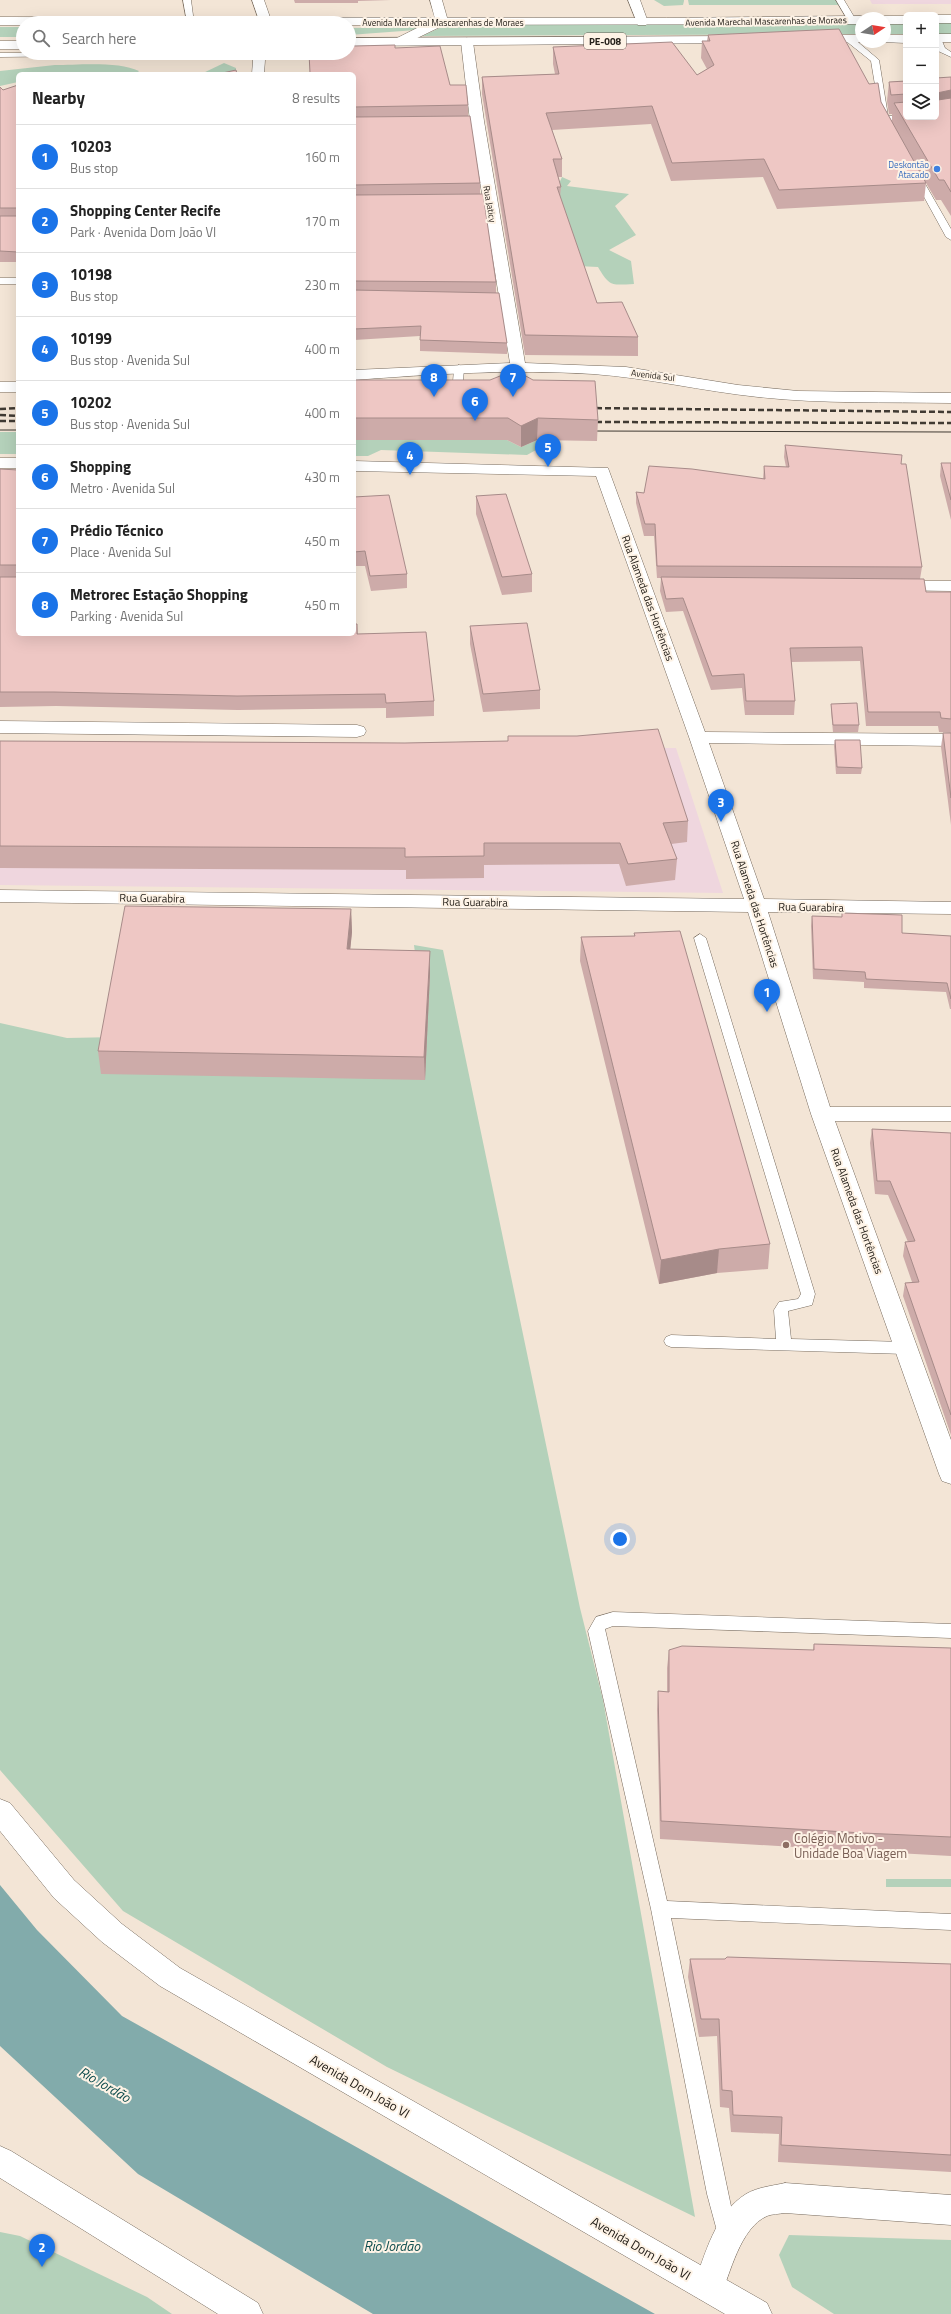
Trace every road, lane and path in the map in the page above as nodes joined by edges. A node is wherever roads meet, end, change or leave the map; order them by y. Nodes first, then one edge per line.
1 (187, 0) edge
2 (258, 0) edge
3 (436, 0) edge
4 (634, 0) edge
5 (840, 0) edge
6 (190, 16) edge
7 (264, 16) edge
8 (855, 18) edge
9 (939, 19) edge
10 (951, 19) edge
11 (855, 20) edge
12 (891, 20) edge
13 (903, 20) edge
14 (0, 21) edge
15 (16, 21) edge
16 (442, 21) junction
17 (356, 22) edge
18 (642, 22) junction
19 (939, 38) edge
20 (951, 38) edge
21 (804, 39) edge
22 (855, 39) edge
23 (891, 39) edge
24 (903, 39) edge
25 (749, 40) edge
26 (356, 42) edge
27 (399, 42) junction
28 (467, 42) junction
29 (939, 44) edge
30 (0, 45) edge
31 (16, 45) edge
32 (864, 48) edge
33 (0, 55) edge
34 (16, 55) edge
35 (951, 55) edge
36 (259, 60) edge
37 (258, 72) edge
38 (903, 119) edge
39 (461, 121) edge
40 (477, 121) junction
41 (912, 168) edge
42 (473, 199) edge
43 (489, 199) junction
44 (951, 237) edge
45 (0, 281) edge
46 (16, 281) edge
47 (492, 298) edge
48 (508, 298) junction
49 (518, 366) junction
50 (356, 375) edge
51 (0, 387) edge
52 (16, 387) edge
53 (951, 398) edge
54 (0, 463) edge
55 (16, 463) edge
56 (356, 466) edge
57 (880, 586) edge
58 (951, 586) edge
59 (0, 727) edge
60 (357, 731) dead end
61 (698, 737) junction
62 (951, 740) edge
63 (0, 896) edge
64 (756, 906) junction
65 (951, 908) edge
66 (700, 938) dead end
67 (822, 1114) junction
68 (951, 1114) edge
69 (671, 1340) dead end
70 (784, 1344) junction
71 (906, 1348) junction
72 (951, 1474) edge
73 (951, 1631) edge
74 (0, 1811) edge
75 (660, 1909) junction
76 (951, 1922) edge
77 (0, 2161) edge
78 (951, 2210) edge
79 (728, 2238) junction
80 (709, 2287) junction
81 (247, 2314) edge
82 (756, 2314) edge

1 - 6 lane
2 - 7 main road
3 - 16 main road
4 - 18 main road
5 - 8 lane
9 - 10 main road
11 - 18 main road, Avenida Marechal Mascarenhas de Moraes / PE-008
12 - 13 main road
14 - 15 main road, Avenida Marechal Mascarenhas de Moraes / PE-008
16 - 17 main road, Avenida Marechal Mascarenhas de Moraes / PE-008
16 - 18 main road, Avenida Marechal Mascarenhas de Moraes / PE-008
16 - 27 main road
19 - 20 main road
21 - 22 main road, Avenida Marechal Mascarenhas de Moraes
23 - 24 main road
25 - 28 main road, Avenida Marechal Mascarenhas de Moraes / PE-008
26 - 27 main road, Avenida Marechal Mascarenhas de Moraes / PE-008
27 - 28 main road, Avenida Marechal Mascarenhas de Moraes / PE-008
28 - 40 main road, Rua Jaticy
29 - 35 lane
30 - 31 main road
32 - 38 lane
33 - 34 lane
36 - 37 main road
39 - 40 main road
40 - 43 main road, Rua Jaticy
41 - 44 lane
42 - 43 main road
43 - 48 main road, Rua Jaticy
45 - 46 lane
47 - 48 main road
48 - 49 main road, Rua Jaticy
49 - 50 main road, Avenida Sul
49 - 53 main road, Avenida Sul
51 - 52 main road
54 - 55 main road
56 - 61 main road, Rua Alameda das Hortências
57 - 58 main road
59 - 60 main road
61 - 62 main road
61 - 64 main road, Rua Alameda das Hortências
63 - 64 main road, Rua Guarabira
64 - 65 main road, Rua Guarabira
64 - 67 main road, Rua Alameda das Hortências
66 - 70 lane
67 - 68 main road
67 - 71 main road, Rua Alameda das Hortências
69 - 70 lane
70 - 71 lane
71 - 72 main road, Rua Alameda das Hortências
73 - 75 lane
74 - 80 main road, Avenida Dom João VI
75 - 76 lane
75 - 79 lane
77 - 81 main road
78 - 79 main road
79 - 80 main road
80 - 82 main road, Avenida Dom João VI

